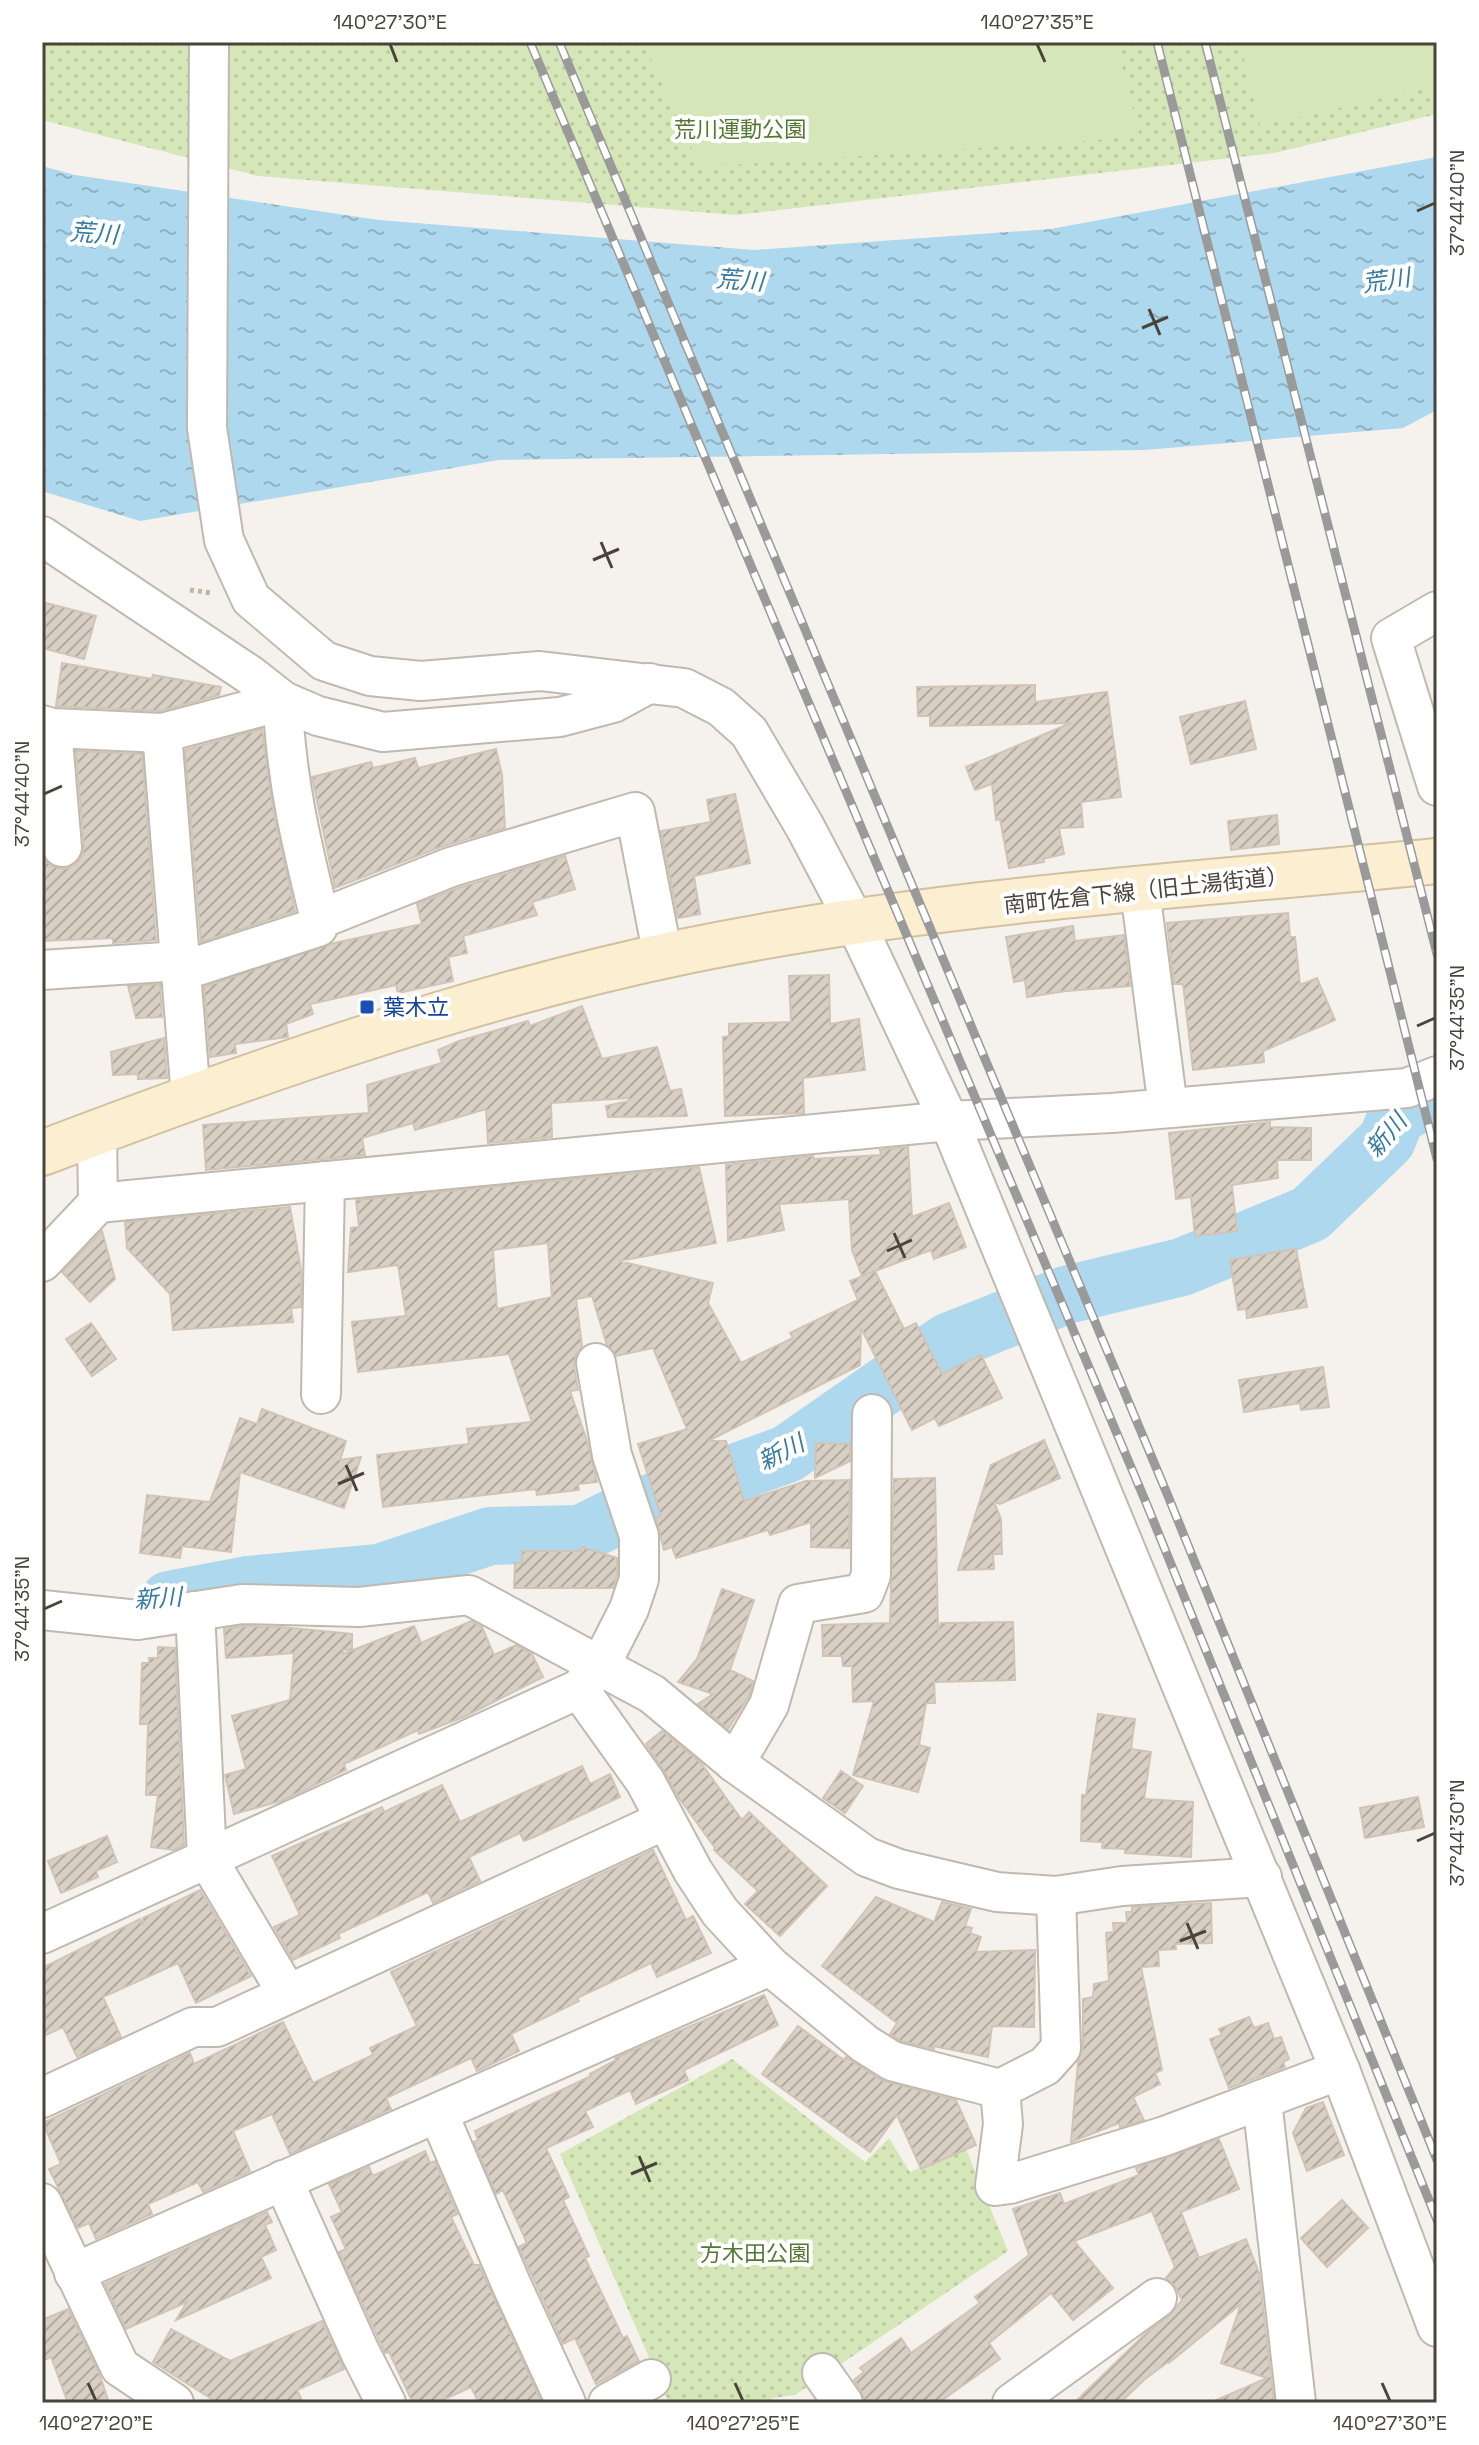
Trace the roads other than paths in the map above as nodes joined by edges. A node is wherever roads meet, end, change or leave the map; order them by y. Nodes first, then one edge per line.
1 (209, 42) edge
2 (42, 536) edge
3 (1437, 611) edge
4 (650, 683) junction
5 (283, 701) junction
6 (47, 726) edge
7 (162, 733) junction
8 (1437, 786) edge
9 (62, 847) dead end
10 (1437, 861) edge
11 (1140, 890) junction
12 (320, 919) junction
13 (855, 922) junction
14 (663, 957) junction
15 (181, 966) junction
16 (42, 970) edge
17 (1437, 1076) edge
18 (191, 1098) junction
19 (1168, 1108) junction
20 (949, 1121) junction
21 (97, 1132) junction
22 (42, 1153) edge
23 (325, 1181) junction
24 (98, 1203) junction
25 (42, 1262) edge
26 (596, 1363) dead end
27 (321, 1394) dead end
28 (872, 1414) dead end
29 (42, 1610) edge
30 (195, 1611) junction
31 (590, 1678) junction
32 (735, 1763) junction
33 (665, 1820) junction
34 (207, 1858) junction
35 (1262, 1877) junction
36 (1056, 1896) junction
37 (42, 1934) edge
38 (770, 1966) junction
39 (287, 1993) junction
40 (1340, 2070) junction
41 (1000, 2089) junction
42 (42, 2098) edge
43 (1262, 2100) junction
44 (438, 2113) junction
45 (283, 2180) junction
46 (42, 2203) edge
47 (74, 2273) junction
48 (1157, 2298) dead end
49 (1437, 2327) edge
50 (651, 2379) dead end
51 (174, 2403) edge
52 (386, 2403) edge
53 (566, 2403) edge
54 (608, 2403) edge
55 (1012, 2403) edge
56 (1296, 2403) edge

1 - 4 street
2 - 5 street
3 - 8 street
4 - 5 street
4 - 13 street
5 - 7 street
5 - 12 street
6 - 7 street
6 - 9 street
7 - 15 street
10 - 11 street, 南町佐倉下線（旧土湯街道）
11 - 13 street, 南町佐倉下線（旧土湯街道）
11 - 19 street
12 - 14 street
12 - 15 street
13 - 14 street, 南町佐倉下線（旧土湯街道）
13 - 20 street
14 - 18 street, 南町佐倉下線（旧土湯街道）
15 - 16 street
15 - 18 street
17 - 19 street
18 - 21 street, 南町佐倉下線（旧土湯街道）
19 - 20 street
20 - 23 street
20 - 35 street
21 - 22 street, 南町佐倉下線（旧土湯街道）
21 - 24 street
23 - 24 street
23 - 27 street
24 - 25 street
26 - 31 street
28 - 32 street
29 - 30 street
30 - 31 street
30 - 34 street
31 - 32 street
31 - 33 street
31 - 34 street
32 - 36 street
33 - 38 street
33 - 39 street
34 - 37 street
34 - 39 street
35 - 36 street
35 - 40 street
36 - 41 street
38 - 41 street
38 - 44 street
39 - 42 street
40 - 43 street
40 - 49 street
41 - 43 street
43 - 56 street
44 - 45 street
44 - 53 street
45 - 47 street
45 - 52 street
46 - 47 street
47 - 51 street
48 - 55 street
50 - 54 street

